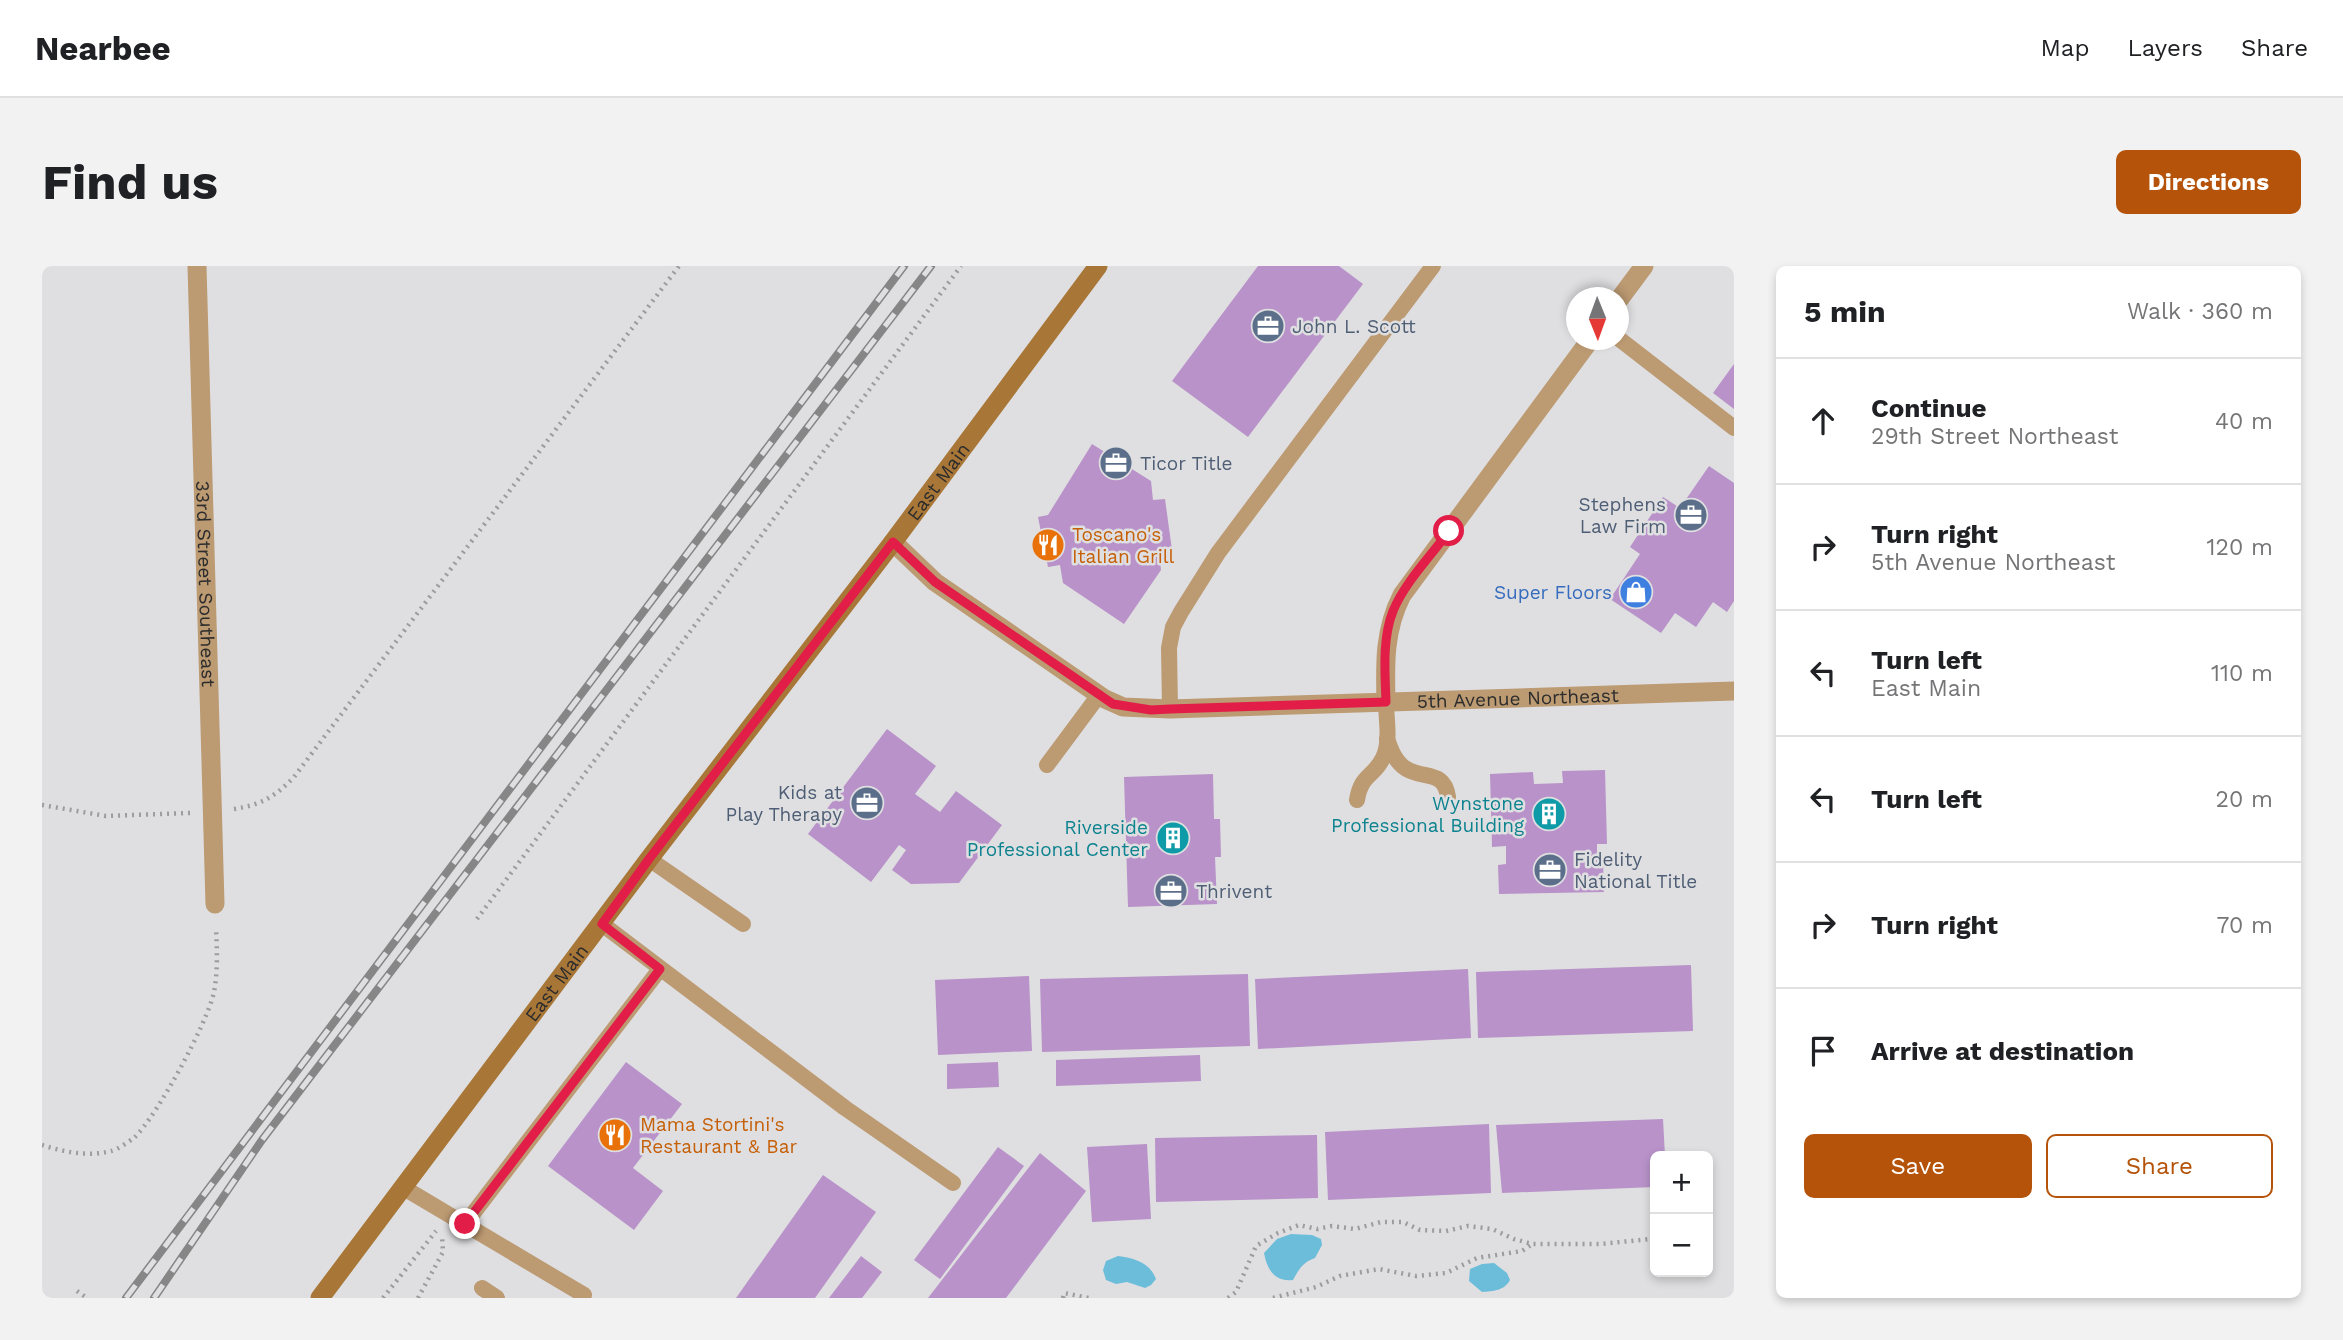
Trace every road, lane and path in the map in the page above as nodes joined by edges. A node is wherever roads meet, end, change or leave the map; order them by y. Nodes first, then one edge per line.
1 (197, 266) edge
2 (679, 266) edge
3 (961, 266) edge
4 (1098, 266) edge
5 (1433, 266) edge
6 (1644, 266) edge
7 (1629, 287) edge
8 (1629, 346) edge
9 (1583, 350) edge
10 (1734, 428) edge
11 (893, 542) junction
12 (1734, 691) edge
13 (1099, 695) junction
14 (1386, 702) junction
15 (1170, 709) junction
16 (1387, 739) junction
17 (1047, 765) dead end
18 (1448, 797) dead end
19 (1357, 800) dead end
20 (42, 805) edge
21 (213, 812) junction
22 (649, 859) junction
23 (215, 904) joint
24 (477, 919) dead end
25 (602, 924) junction
26 (743, 924) dead end
27 (660, 969) junction
28 (42, 1145) edge
29 (953, 1183) dead end
30 (404, 1188) junction
31 (465, 1224) junction
32 (1650, 1239) dead end
33 (1532, 1244) junction
34 (482, 1289) dead end
35 (77, 1291) dead end
36 (584, 1295) dead end
37 (87, 1298) edge
38 (320, 1298) edge
39 (383, 1298) edge
40 (418, 1298) edge
41 (497, 1298) edge
42 (1063, 1298) edge
43 (1088, 1298) edge
44 (1228, 1298) edge
45 (1273, 1298) edge

1 - 21 street, 33rd Street Southeast
2 - 21 path
3 - 24 path
4 - 11 main road, East Main
5 - 15 lane
6 - 7 street
8 - 10 lane
9 - 14 street
11 - 13 street, 5th Avenue Northeast
11 - 22 main road, East Main
12 - 14 street, 5th Avenue Northeast
13 - 15 street, 5th Avenue Northeast
13 - 17 lane
14 - 15 street, 5th Avenue Northeast
14 - 16 lane
16 - 18 lane
16 - 19 lane
20 - 21 path
21 - 23 street, 33rd Street Southeast
22 - 25 main road, East Main
22 - 26 lane
23 - 28 path
25 - 27 lane
25 - 30 main road, East Main
27 - 29 lane
27 - 31 lane
30 - 31 lane
30 - 38 main road, East Main
31 - 36 lane
32 - 33 path
33 - 44 path
33 - 45 path
34 - 41 lane
35 - 37 path
39 - 40 path
42 - 43 path

